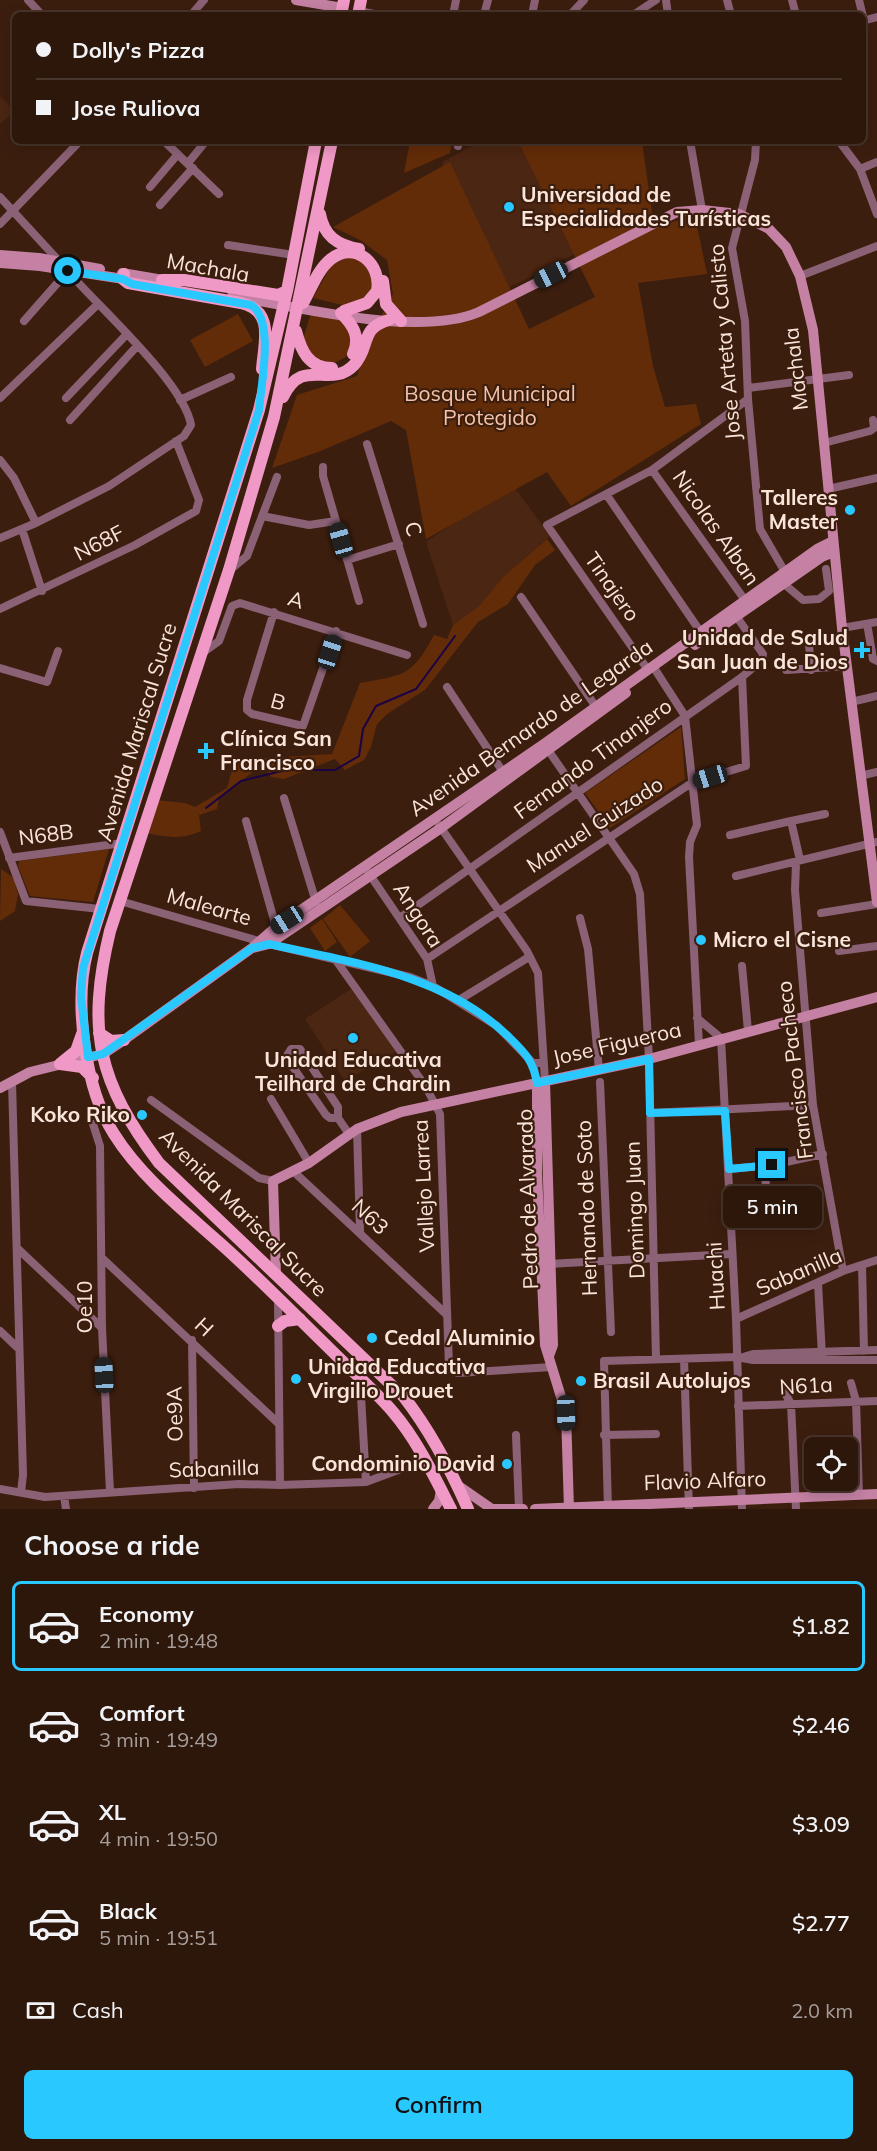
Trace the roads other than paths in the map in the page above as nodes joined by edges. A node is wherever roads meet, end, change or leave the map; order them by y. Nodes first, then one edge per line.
1 (28, 0) edge
2 (204, 0) edge
3 (296, 0) edge
4 (584, 0) edge
5 (656, 0) edge
6 (343, 8) edge
7 (39, 12) edge
8 (194, 12) edge
9 (573, 12) edge
10 (638, 12) edge
11 (77, 144) edge
12 (167, 144) edge
13 (204, 144) edge
14 (315, 144) edge
15 (331, 144) edge
16 (691, 144) edge
17 (756, 144) edge
18 (841, 144) edge
19 (178, 154) junction
20 (877, 162) edge
21 (191, 166) junction
22 (860, 169) junction
23 (150, 187) dead end
24 (219, 194) dead end
25 (0, 197) edge
26 (160, 205) dead end
27 (319, 209) junction
28 (702, 210) junction
29 (13, 211) junction
30 (739, 214) junction
31 (877, 214) edge
32 (0, 224) edge
33 (228, 245) dead end
34 (877, 246) edge
35 (0, 255) edge
36 (294, 255) junction
37 (59, 261) junction
38 (0, 263) edge
39 (68, 271) junction
40 (800, 276) junction
41 (124, 277) junction
42 (162, 280) junction
43 (287, 291) junction
44 (249, 297) junction
45 (98, 304) junction
46 (298, 312) junction
47 (342, 312) junction
48 (24, 321) dead end
49 (400, 322) junction
50 (295, 327) junction
51 (127, 334) junction
52 (136, 346) junction
53 (849, 375) dead end
54 (231, 377) dead end
55 (819, 378) junction
56 (748, 388) junction
57 (0, 398) edge
58 (66, 398) dead end
59 (748, 399) junction
60 (180, 400) junction
61 (259, 410) junction
62 (274, 417) junction
63 (70, 420) dead end
64 (873, 420) dead end
65 (176, 441) junction
66 (824, 443) junction
67 (367, 444) dead end
68 (0, 460) edge
69 (322, 467) dead end
70 (652, 470) junction
71 (277, 477) dead end
72 (877, 478) edge
73 (828, 489) junction
74 (606, 494) junction
75 (262, 516) junction
76 (336, 521) junction
77 (36, 523) junction
78 (22, 529) junction
79 (0, 538) edge
80 (399, 544) junction
81 (833, 546) junction
82 (347, 560) junction
83 (826, 569) dead end
84 (229, 570) junction
85 (784, 578) junction
86 (42, 591) junction
87 (521, 597) dead end
88 (359, 602) dead end
89 (747, 603) junction
90 (0, 609) edge
91 (274, 612) junction
92 (736, 616) junction
93 (877, 622) edge
94 (423, 624) dead end
95 (842, 628) junction
96 (868, 629) dead end
97 (336, 631) junction
98 (702, 635) junction
99 (809, 644) dead end
100 (58, 651) dead end
101 (201, 654) junction
102 (407, 655) dead end
103 (783, 658) dead end
104 (877, 661) edge
105 (847, 666) junction
106 (0, 668) edge
107 (652, 670) junction
108 (811, 670) junction
109 (742, 677) junction
110 (447, 687) dead end
111 (877, 696) edge
112 (851, 702) junction
113 (597, 709) junction
114 (685, 716) junction
115 (546, 747) junction
116 (503, 772) junction
117 (877, 772) edge
118 (860, 776) junction
119 (693, 782) junction
120 (577, 793) junction
121 (284, 798) dead end
122 (825, 814) dead end
123 (791, 821) junction
124 (246, 822) dead end
125 (438, 824) junction
126 (0, 832) edge
127 (730, 835) dead end
128 (609, 837) junction
129 (123, 843) junction
130 (873, 843) edge
131 (10, 860) junction
132 (798, 861) junction
133 (0, 865) edge
134 (470, 869) junction
135 (368, 872) junction
136 (736, 876) dead end
137 (120, 901) junction
138 (316, 902) junction
139 (877, 903) edge
140 (100, 909) junction
141 (498, 911) junction
142 (821, 913) dead end
143 (401, 916) junction
144 (580, 918) dead end
145 (276, 927) junction
146 (260, 944) junction
147 (877, 946) edge
148 (839, 951) dead end
149 (529, 957) junction
150 (335, 959) junction
151 (427, 959) junction
152 (742, 966) dead end
153 (433, 986) junction
154 (877, 997) edge
155 (459, 1000) junction
156 (804, 1015) junction
157 (697, 1018) junction
158 (84, 1024) junction
159 (748, 1031) junction
160 (99, 1033) junction
161 (720, 1038) junction
162 (124, 1040) junction
163 (699, 1045) junction
164 (103, 1054) junction
165 (88, 1057) junction
166 (649, 1059) junction
167 (533, 1063) junction
168 (543, 1063) junction
169 (60, 1064) junction
170 (599, 1070) junction
171 (93, 1079) junction
172 (12, 1082) junction
173 (541, 1082) junction
174 (600, 1082) dead end
175 (0, 1087) edge
176 (271, 1099) dead end
177 (151, 1100) dead end
178 (436, 1103) junction
179 (813, 1105) junction
180 (725, 1111) junction
181 (650, 1113) junction
182 (338, 1118) junction
183 (93, 1124) dead end
184 (353, 1132) junction
185 (823, 1154) junction
186 (309, 1163) junction
187 (764, 1166) junction
188 (729, 1169) junction
189 (293, 1171) junction
190 (273, 1181) junction
191 (766, 1185) dead end
192 (360, 1231) junction
193 (233, 1234) junction
194 (222, 1245) junction
195 (17, 1248) junction
196 (732, 1254) junction
197 (254, 1255) junction
198 (655, 1258) junction
199 (103, 1259) junction
200 (877, 1260) edge
201 (606, 1261) junction
202 (545, 1264) junction
203 (862, 1265) junction
204 (244, 1266) junction
205 (843, 1271) junction
206 (276, 1275) junction
207 (818, 1283) junction
208 (278, 1298) junction
209 (447, 1315) junction
210 (300, 1319) junction
211 (736, 1319) junction
212 (278, 1326) junction
213 (102, 1328) junction
214 (0, 1331) edge
215 (611, 1332) dead end
216 (192, 1340) junction
217 (19, 1349) junction
218 (877, 1350) edge
219 (864, 1351) junction
220 (822, 1356) junction
221 (740, 1357) junction
222 (656, 1359) junction
223 (684, 1359) junction
224 (877, 1360) edge
225 (551, 1362) junction
226 (360, 1379) junction
227 (851, 1383) dead end
228 (784, 1391) dead end
229 (856, 1401) junction
230 (877, 1401) edge
231 (791, 1404) junction
232 (738, 1406) junction
233 (279, 1424) junction
234 (656, 1434) dead end
235 (516, 1435) dead end
236 (604, 1435) junction
237 (425, 1460) junction
238 (366, 1482) junction
239 (456, 1484) junction
240 (280, 1485) junction
241 (194, 1488) junction
242 (0, 1489) edge
243 (441, 1490) junction
244 (21, 1492) junction
245 (110, 1492) junction
246 (877, 1494) edge
247 (859, 1495) junction
248 (64, 1496) junction
249 (795, 1497) junction
250 (742, 1504) edge
251 (689, 1505) edge
252 (644, 1506) edge
253 (608, 1507) edge
254 (569, 1508) edge
255 (66, 1509) edge
256 (433, 1509) edge
257 (450, 1509) edge
258 (468, 1509) edge
259 (492, 1509) edge
260 (521, 1509) edge
261 (535, 1509) edge
262 (796, 1509) edge

1 - 7 street
2 - 8 street
3 - 6 street
4 - 9 street
5 - 10 street
11 - 29 street
12 - 19 street
13 - 21 street
14 - 36 main road
15 - 27 main road, Avenida Mariscal Sucre
16 - 28 street
17 - 30 street, Jose Arteta y Calisto
18 - 22 street
19 - 21 street
19 - 23 street
20 - 22 street
21 - 24 street
21 - 26 street
22 - 31 street
25 - 29 street
27 - 46 main road, Avenida Mariscal Sucre
27 - 49 main road
28 - 30 street, Machala
28 - 49 street, Machala
29 - 32 street
29 - 37 street
30 - 40 street, Machala
30 - 56 street, Jose Arteta y Calisto
33 - 36 street
34 - 40 street
35 - 37 street, Machala
36 - 43 main road
37 - 39 street
37 - 41 street, Machala
38 - 39 street, Machala
39 - 41 street, Machala
39 - 45 street
39 - 48 street
40 - 55 street, Machala
41 - 42 street, Machala
41 - 44 street, Machala
41 - 61 main road
42 - 43 main road
42 - 44 street, Machala
43 - 61 main road
44 - 47 street, Machala
45 - 51 street
45 - 57 street
46 - 47 main road
46 - 50 main road, Avenida Mariscal Sucre
47 - 49 street, Machala
47 - 50 main road
49 - 62 main road
50 - 62 main road, Avenida Mariscal Sucre
51 - 52 street
51 - 58 street
52 - 60 street
52 - 63 street
53 - 55 street
54 - 60 street
55 - 56 street
55 - 66 street, Machala
56 - 59 street, Jose Arteta y Calisto
59 - 70 street
59 - 85 street, Jose Arteta y Calisto
60 - 65 street
61 - 129 main road, Avenida Mariscal Sucre
62 - 84 main road, Avenida Mariscal Sucre
64 - 66 street
65 - 77 street
65 - 86 street, N68F
66 - 73 street, Machala
67 - 80 street, C
68 - 77 street
69 - 76 street
70 - 74 street
70 - 89 street, Nicolas Alban
71 - 75 street
72 - 73 street
73 - 81 street, Machala
74 - 98 street
74 - 107 street, Tinajero
75 - 76 street
75 - 84 street
76 - 82 street
77 - 78 street
78 - 79 street
78 - 86 street
80 - 82 street
80 - 94 street, C
81 - 85 street, Avenida Bernardo de Legarda
81 - 95 street, Machala
82 - 88 street
83 - 85 street
84 - 101 main road, Avenida Mariscal Sucre
85 - 89 street, Avenida Bernardo de Legarda
86 - 90 street, N68F
87 - 113 street
89 - 92 street, Avenida Bernardo de Legarda
89 - 98 street, Avenida Bernardo de Legarda
91 - 97 street, A
91 - 97 street, B
91 - 101 street, A
92 - 98 street, Avenida Bernardo de Legarda
92 - 109 street, Fernando Tinanjero
93 - 95 street
95 - 105 street, Machala
96 - 104 street
97 - 102 street, A
98 - 107 street, Avenida Bernardo de Legarda
99 - 108 street
100 - 106 street
101 - 137 main road, Avenida Mariscal Sucre
103 - 108 street
105 - 108 street
105 - 112 street, Machala
107 - 113 street, Avenida Bernardo de Legarda
107 - 114 street
109 - 114 street, Fernando Tinanjero
109 - 119 street, Manuel Guizado
110 - 116 street
111 - 112 street
112 - 118 street, Machala
113 - 115 street, Avenida Bernardo de Legarda
114 - 119 street
114 - 120 street, Fernando Tinanjero
115 - 116 street, Avenida Bernardo de Legarda
115 - 120 street, Domingo Juan
115 - 125 street, Avenida Bernardo de Legarda
116 - 125 street, Avenida Bernardo de Legarda
117 - 118 street
118 - 130 street, Machala
119 - 128 street, Manuel Guizado
119 - 157 street
120 - 128 street, Domingo Juan
120 - 134 street, Fernando Tinanjero
121 - 138 street
122 - 123 street
123 - 127 street
123 - 132 street, Francisco Pacheco
124 - 145 street
125 - 134 street, Pedro de Alvarado
125 - 135 street, Avenida Bernardo de Legarda
126 - 131 street
128 - 141 street, Manuel Guizado
128 - 166 street, Domingo Juan
129 - 131 street, N68B
129 - 140 main road, Avenida Mariscal Sucre
130 - 132 street
130 - 139 street, Machala
131 - 133 street, N68B
131 - 140 street
132 - 136 street
132 - 156 street, Francisco Pacheco
134 - 141 street, Pedro de Alvarado
134 - 143 street, Fernando Tinanjero
135 - 138 street, Avenida Bernardo de Legarda
135 - 143 street, Angora
135 - 146 street, Avenida Bernardo de Legarda
137 - 146 street, Malearte
137 - 160 main road, Avenida Mariscal Sucre
138 - 145 street, Avenida Bernardo de Legarda
139 - 142 street
140 - 158 main road, Avenida Mariscal Sucre
141 - 149 street, Pedro de Alvarado
141 - 151 street, Manuel Guizado
143 - 151 street, Angora
144 - 170 street
145 - 146 street, Avenida Bernardo de Legarda
146 - 150 street, Malearte
146 - 162 street, Avenida Bernardo de Legarda
147 - 148 street
149 - 155 street
149 - 168 street, Pedro de Alvarado
150 - 153 street, Malearte
150 - 178 street, Vallejo Larrea
151 - 153 street, Angora
152 - 159 street
153 - 155 street, Malearte
154 - 156 street, Jose Figueroa
155 - 167 street, Malearte
156 - 159 street, Jose Figueroa
156 - 179 street, Francisco Pacheco
157 - 161 street
157 - 163 street
158 - 165 main road, Avenida Mariscal Sucre
158 - 169 main road
159 - 161 street, Jose Figueroa
160 - 162 main road
160 - 164 main road, Avenida Mariscal Sucre
161 - 163 street, Jose Figueroa
161 - 180 street, Huachi
162 - 164 street, Avenida Bernardo de Legarda
163 - 166 street, Jose Figueroa
164 - 165 street, Avenida Bernardo de Legarda
164 - 193 main road, Avenida Mariscal Sucre
165 - 169 street, Avenida Bernardo de Legarda
165 - 171 main road, Avenida Mariscal Sucre
166 - 170 street, Jose Figueroa
166 - 181 street, Domingo Juan
167 - 168 street
167 - 173 street, Pedro de Alvarado
168 - 173 street, Pedro de Alvarado
169 - 171 main road
169 - 172 street, Avenida Bernardo de Legarda
170 - 173 street, Jose Figueroa
171 - 194 main road, Avenida Mariscal Sucre
172 - 175 street, Avenida Bernardo de Legarda
172 - 195 street
173 - 178 street, Jose Figueroa
173 - 202 street, Pedro de Alvarado
174 - 201 street, Hernando de Soto
176 - 186 street
177 - 190 street
178 - 184 street, Jose Figueroa
178 - 209 street, Vallejo Larrea
179 - 180 street
179 - 185 street, Francisco Pacheco
180 - 181 street
180 - 188 street, Huachi
181 - 198 street, Domingo Juan
182 - 182 street
182 - 184 street
183 - 199 street, Oe10
184 - 186 street, Jose Figueroa
184 - 192 street
185 - 187 street
185 - 205 street, Francisco Pacheco
186 - 189 street, Jose Figueroa
187 - 188 street
187 - 191 street
188 - 196 street, Huachi
189 - 190 street, Jose Figueroa
189 - 192 street, N63
190 - 206 street
192 - 209 street, N63
193 - 194 main road
193 - 197 main road, Avenida Mariscal Sucre
194 - 204 main road, Avenida Mariscal Sucre
195 - 213 street
195 - 217 street
196 - 198 street, Sabanilla
196 - 211 street, Huachi
197 - 204 main road
197 - 206 main road, Avenida Mariscal Sucre
198 - 201 street, Sabanilla
198 - 222 street, Domingo Juan
199 - 213 street, Oe10
199 - 216 street, H
200 - 203 street, Sabanilla
201 - 202 street, Sabanilla
201 - 215 street, Hernando de Soto
202 - 225 street, Pedro de Alvarado
203 - 205 street, Sabanilla
203 - 219 street
204 - 208 main road, Avenida Mariscal Sucre
205 - 207 street, Sabanilla
206 - 239 main road, Avenida Mariscal Sucre
207 - 211 street, Sabanilla
207 - 220 street
208 - 210 main road, Avenida Mariscal Sucre
208 - 212 street
209 - 225 street, Vallejo Larrea
210 - 212 main road
210 - 226 main road, Avenida Mariscal Sucre
211 - 221 street, Huachi
212 - 233 street
213 - 245 street, Oe10
214 - 217 street
216 - 233 street, H
216 - 241 street, Oe9A
217 - 244 street
218 - 219 street
219 - 220 street
220 - 221 street
220 - 224 street
221 - 223 street
221 - 232 street, Huachi
222 - 223 street
222 - 236 street
223 - 251 street
225 - 254 street, Pedro de Alvarado
226 - 237 main road, Avenida Mariscal Sucre
226 - 238 street
227 - 229 street
228 - 231 street
229 - 230 street, N61a
229 - 231 street, N61a
229 - 247 street
231 - 232 street, N61a
231 - 249 street
232 - 250 street, Huachi
233 - 240 street
234 - 236 street
235 - 260 street
236 - 253 street
237 - 238 street, Sabanilla
237 - 243 main road, Avenida Mariscal Sucre
238 - 240 street, Sabanilla
239 - 258 main road, Avenida Mariscal Sucre
239 - 259 street
240 - 241 street, Sabanilla
241 - 245 street, Sabanilla
242 - 244 street, Sabanilla
243 - 256 street
243 - 257 main road, Avenida Mariscal Sucre
244 - 248 street, Sabanilla
245 - 248 street, Sabanilla
246 - 247 street, Flavio Alfaro
247 - 249 street, Flavio Alfaro
248 - 255 street
249 - 250 street, Flavio Alfaro
249 - 262 street
250 - 251 street, Flavio Alfaro
251 - 252 street, Flavio Alfaro
252 - 253 street, Flavio Alfaro
253 - 254 street, Flavio Alfaro
254 - 261 street, Flavio Alfaro
259 - 260 street

